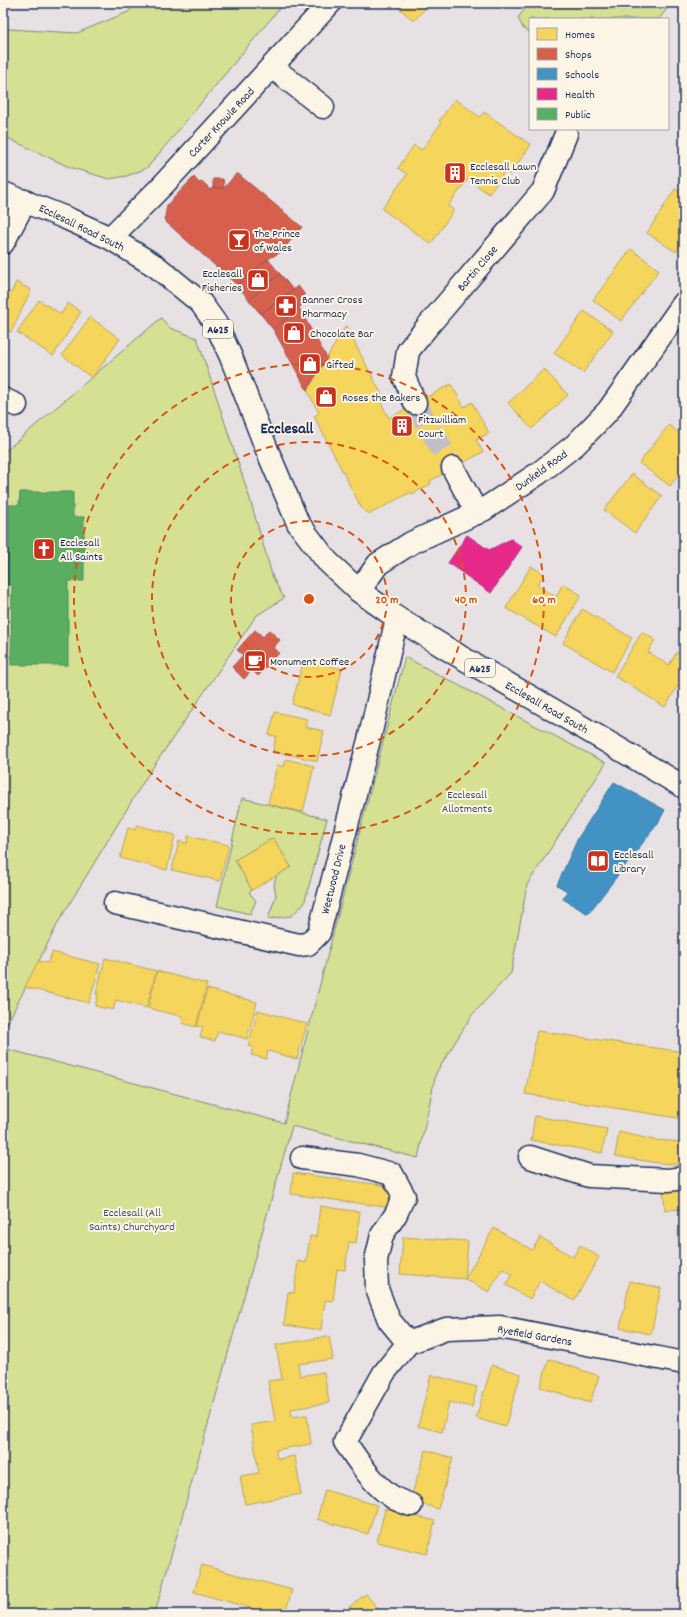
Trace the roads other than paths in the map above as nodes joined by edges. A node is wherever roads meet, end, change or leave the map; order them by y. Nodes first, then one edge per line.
1 (330, 3) edge
2 (272, 67) junction
3 (323, 107) dead end
4 (566, 134) dead end
5 (3, 193) edge
6 (25, 201) junction
7 (110, 238) junction
8 (3, 243) edge
9 (684, 303) edge
10 (415, 403) tunnel mouth
11 (453, 468) tunnel mouth
12 (477, 513) junction
13 (359, 591) junction
14 (397, 618) junction
15 (684, 787) edge
16 (115, 903) dead end
17 (530, 1157) dead end
18 (302, 1158) dead end
19 (684, 1178) edge
20 (408, 1344) junction
21 (684, 1363) edge
22 (411, 1505) dead end

1 - 2 street, Carter Knowle Road
2 - 3 street
2 - 7 street, Carter Knowle Road
4 - 10 street, Bartin Close
5 - 6 street, Ecclesall Road South / A625
6 - 7 street, Ecclesall Road South / A625
6 - 8 street
7 - 13 street, Ecclesall Road South / A625
9 - 12 street, Dunkeld Road
11 - 12 street
12 - 13 street, Dunkeld Road
13 - 14 street, Ecclesall Road South / A625
14 - 15 street, Ecclesall Road South / A625
14 - 16 street, Weetwood Drive
17 - 19 street
18 - 20 street
20 - 21 street, Ryefield Gardens
20 - 22 street, Ryefield Gardens

